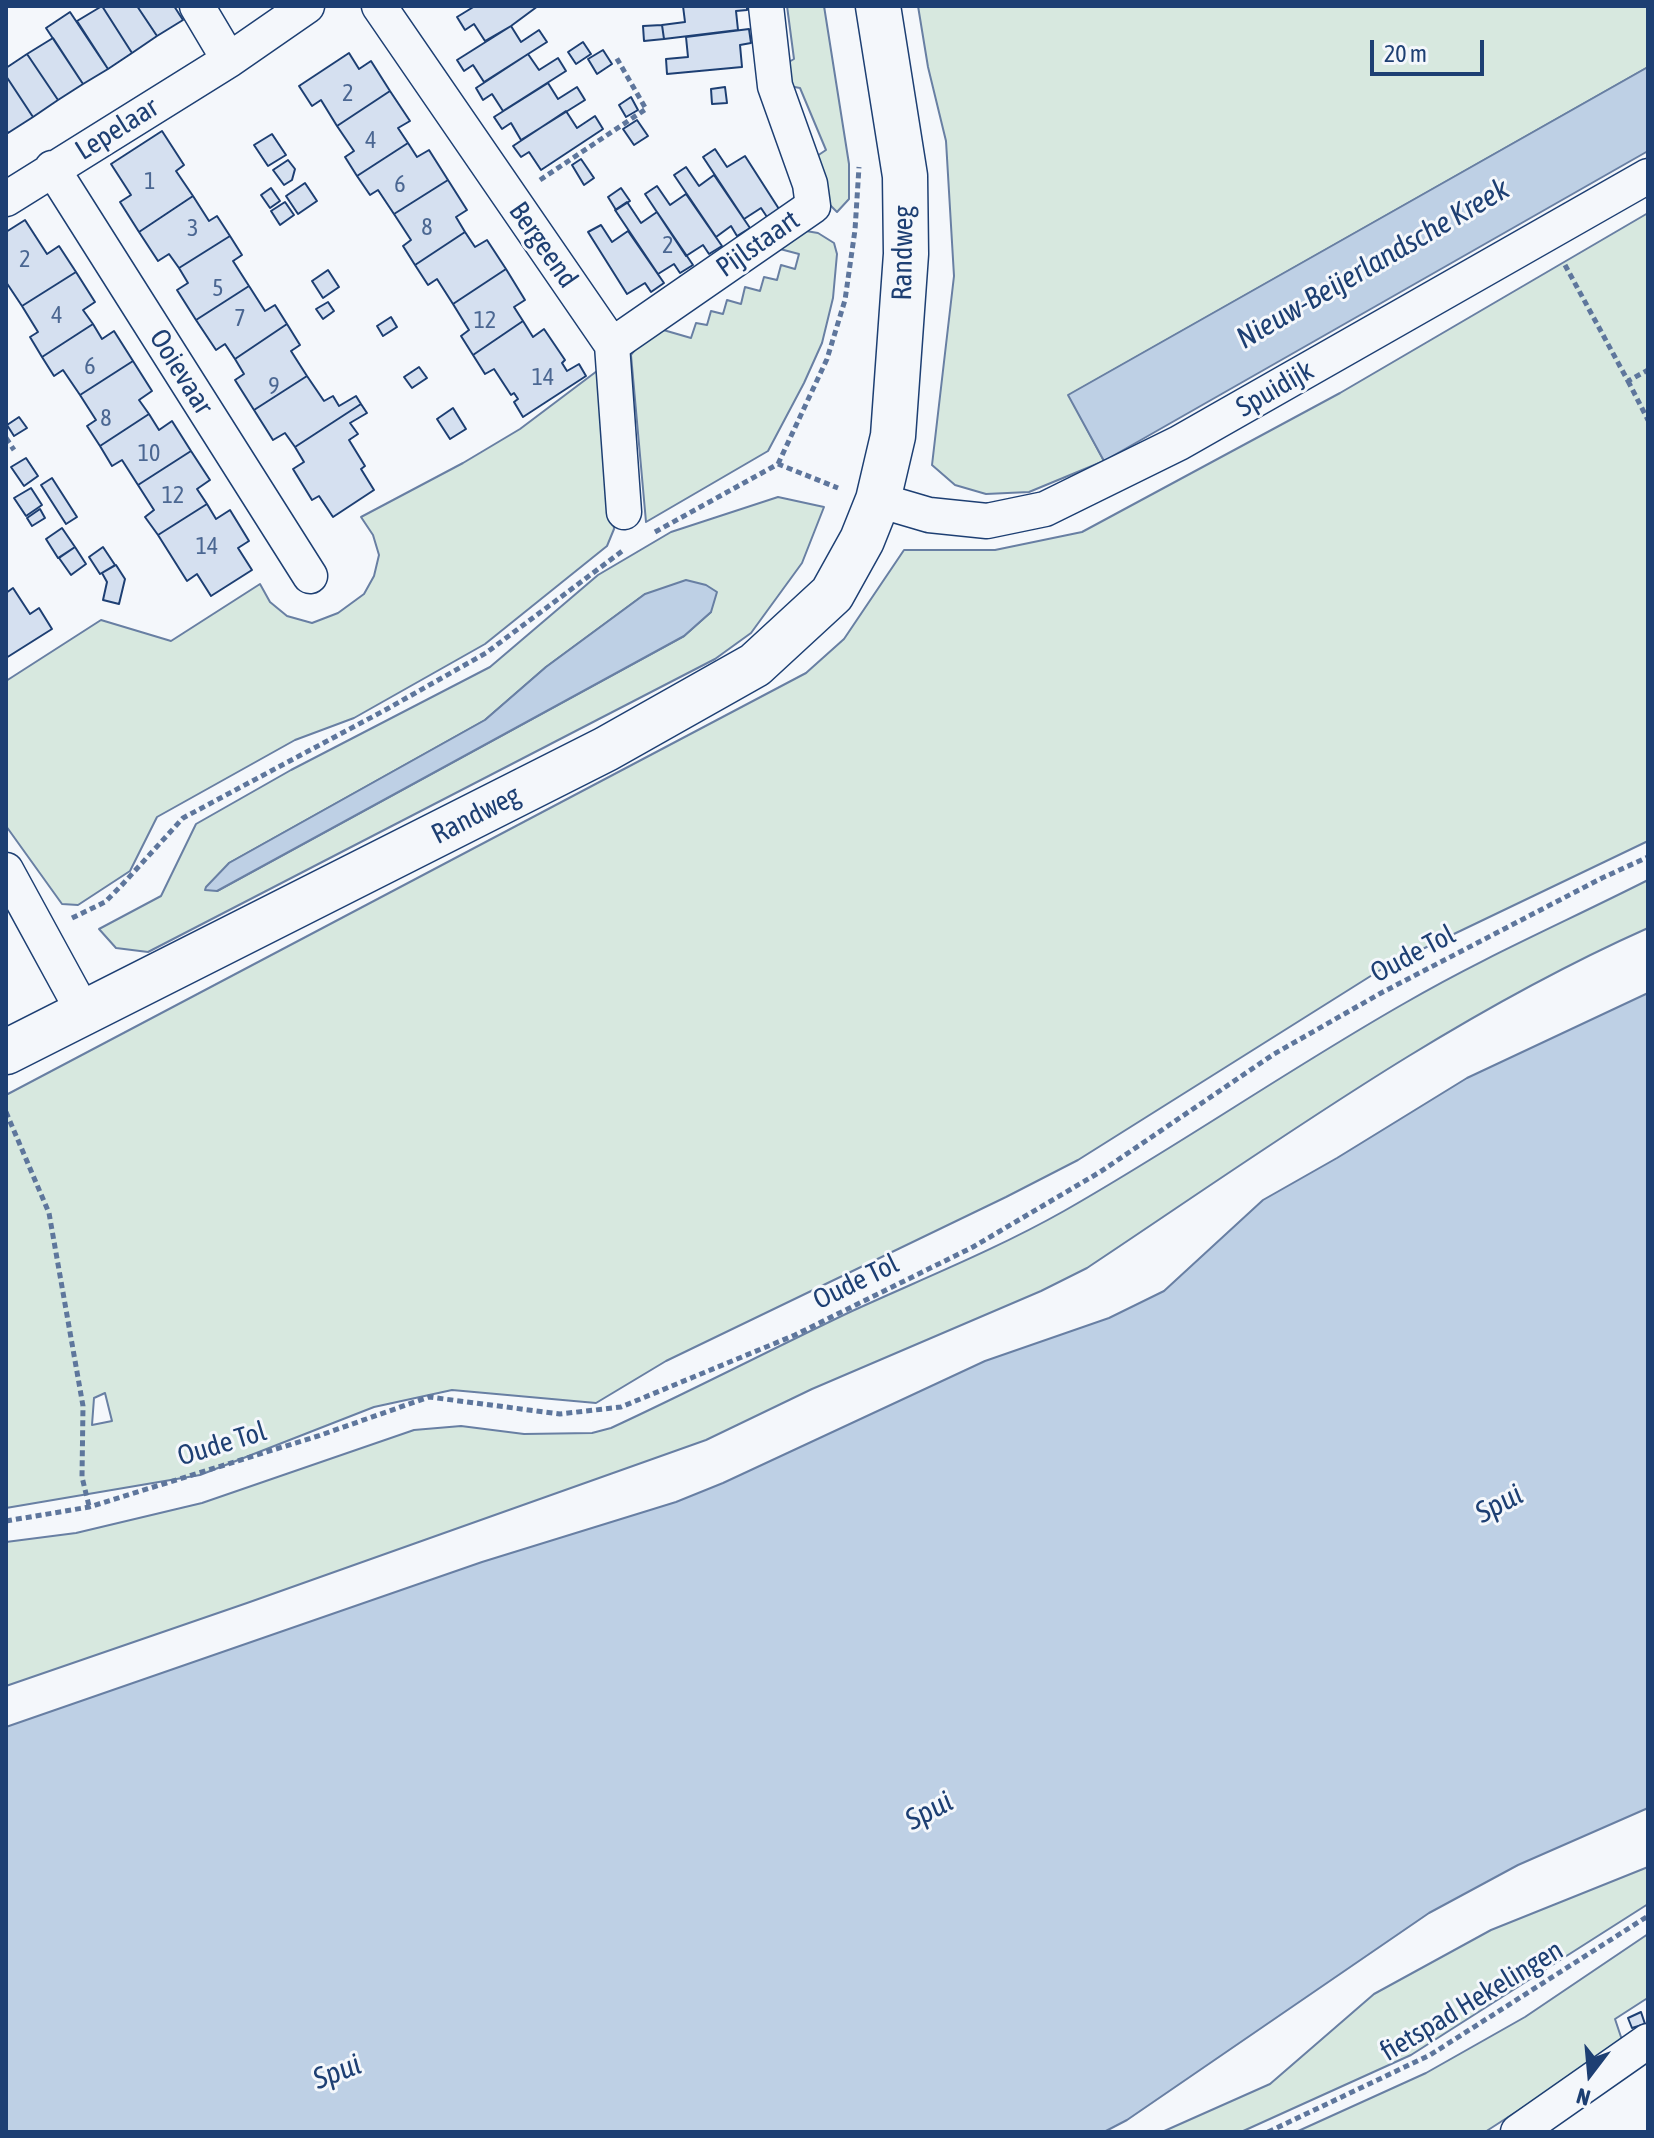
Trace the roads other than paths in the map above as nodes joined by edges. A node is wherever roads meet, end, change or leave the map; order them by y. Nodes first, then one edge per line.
1 (197, 6) edge
2 (307, 6) edge
3 (379, 6) edge
4 (766, 6) edge
5 (878, 6) edge
6 (229, 60) junction
7 (52, 168) junction
8 (1648, 176) edge
9 (6, 199) edge
10 (612, 345) junction
11 (878, 500) junction
12 (633, 532) road end
13 (310, 576) dead end
14 (6, 870) edge
15 (84, 1013) junction
16 (6, 1052) edge
17 (1648, 2041) edge
18 (1518, 2132) edge

1 - 6 street
2 - 6 street, Lepelaar
3 - 10 street, Bergeend
4 - 10 street, Pijlstaart
5 - 11 street, Randweg
6 - 7 street, Lepelaar
7 - 9 street, Lepelaar
7 - 13 street, Ooievaar
8 - 11 street, Spuidijk
10 - 12 street
11 - 15 street, Randweg
14 - 15 street
15 - 16 street, Randweg
17 - 18 street

